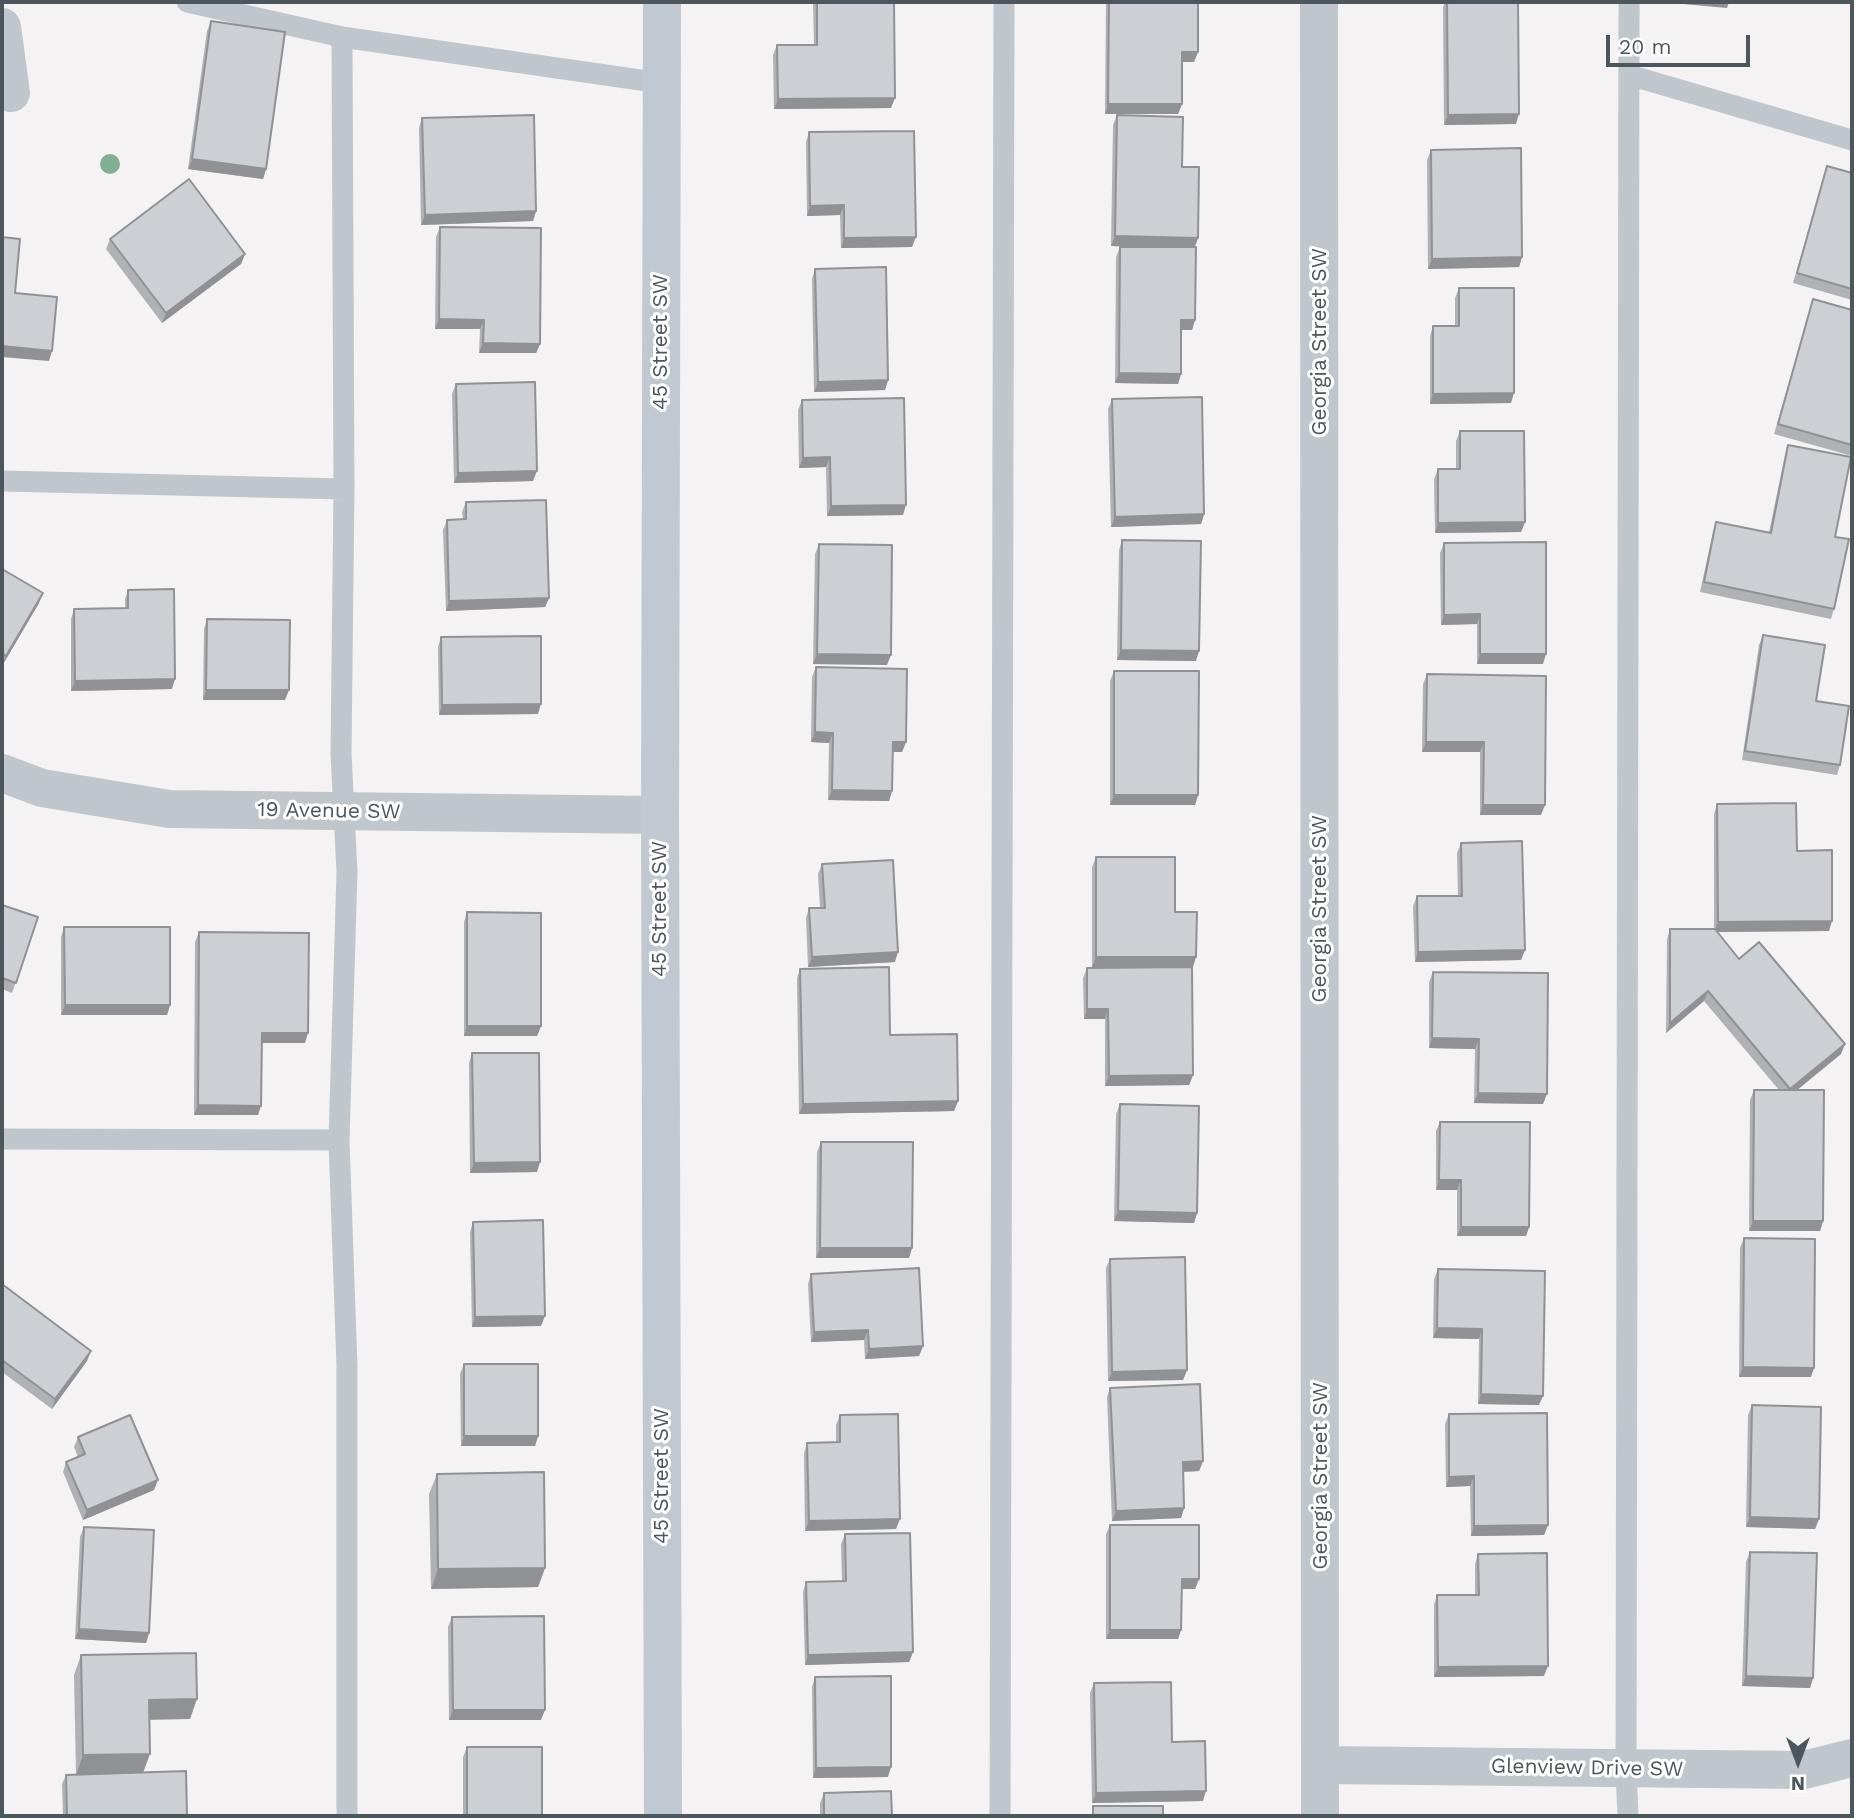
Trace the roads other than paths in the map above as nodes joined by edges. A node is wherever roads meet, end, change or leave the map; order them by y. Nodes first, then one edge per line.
1 (187, 2) edge
2 (662, 2) edge
3 (1004, 2) edge
4 (1319, 2) edge
5 (1629, 2) edge
6 (2, 27) edge
7 (342, 37) junction
8 (1629, 75) junction
9 (661, 83) junction
10 (11, 93) dead end
11 (1852, 140) edge
12 (2, 481) edge
13 (344, 489) junction
14 (2, 773) edge
15 (345, 811) junction
16 (660, 815) junction
17 (2, 1139) edge
18 (339, 1140) junction
19 (1852, 1758) edge
20 (1321, 1765) junction
21 (1626, 1769) junction
22 (347, 1816) edge
23 (663, 1816) edge
24 (1000, 1816) edge
25 (1320, 1816) edge
26 (1628, 1816) edge

1 - 7 lane
2 - 9 street, 45 Street SW
3 - 24 lane
4 - 20 street, Georgia Street SW
5 - 8 lane
6 - 10 street
7 - 9 lane
7 - 13 lane
8 - 11 lane
8 - 21 lane
9 - 16 street, 45 Street SW
12 - 13 lane
13 - 15 lane
14 - 15 street, 19 Avenue SW
15 - 16 street, 19 Avenue SW
15 - 18 lane
16 - 23 street, 45 Street SW
17 - 18 lane
18 - 22 lane
19 - 21 street, Glenview Drive SW
20 - 21 street, Glenview Drive SW
20 - 25 street, Georgia Street SW
21 - 26 lane

